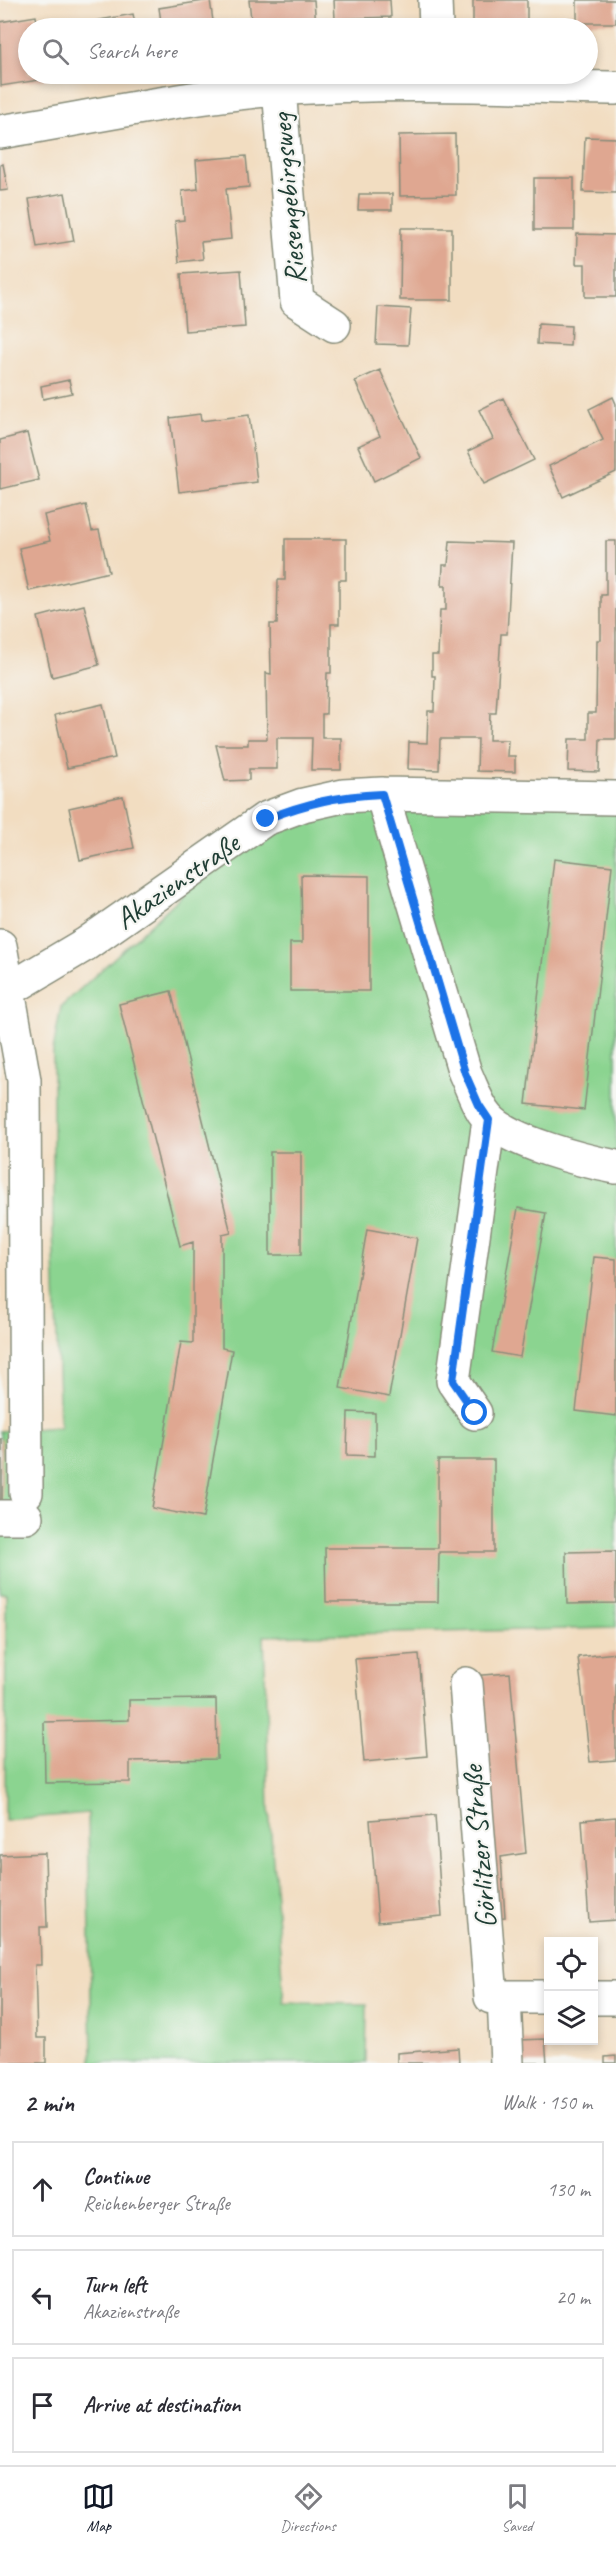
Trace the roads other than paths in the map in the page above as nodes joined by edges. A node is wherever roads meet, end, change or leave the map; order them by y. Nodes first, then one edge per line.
1 (435, 0) edge
2 (436, 18) edge
3 (358, 84) edge
4 (536, 84) edge
5 (616, 88) edge
6 (279, 89) junction
7 (0, 132) edge
8 (334, 325) dead end
9 (382, 794) junction
10 (616, 798) edge
11 (0, 946) edge
12 (5, 992) edge
13 (489, 1120) junction
14 (616, 1167) edge
15 (475, 1413) dead end
16 (17, 1509) edge
17 (466, 1684) dead end
18 (498, 1997) junction
19 (544, 1997) edge
20 (598, 1998) edge
21 (616, 1998) edge
22 (507, 2063) edge

1 - 2 street
3 - 6 street, Riesengebirgsweg
4 - 5 street, Riesengebirgsweg
6 - 7 street, Riesengebirgsweg
6 - 8 street, Riesengebirgsweg
9 - 10 street, Akazienstraße
9 - 12 street, Akazienstraße
9 - 13 street
11 - 12 street
12 - 16 street
13 - 14 street
13 - 15 street
17 - 18 street, Görlitzer Straße
18 - 19 street
18 - 22 street, Görlitzer Straße
20 - 21 street

